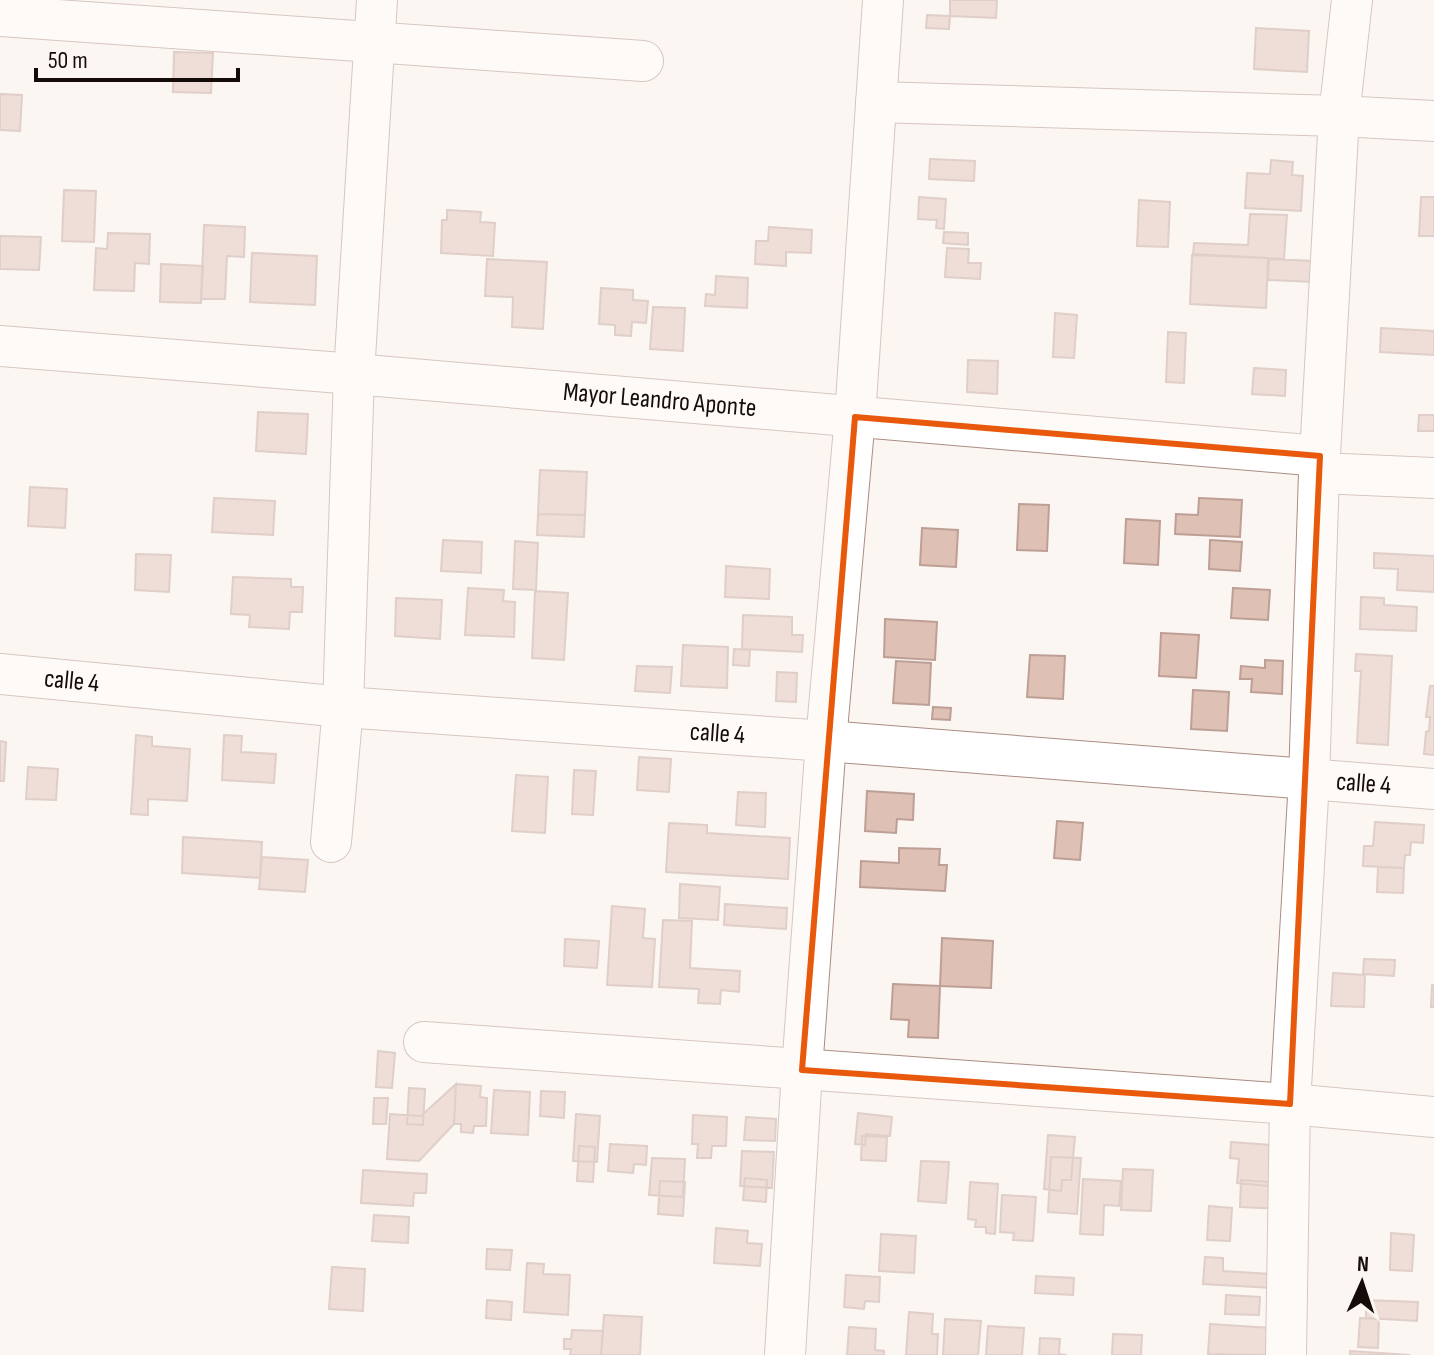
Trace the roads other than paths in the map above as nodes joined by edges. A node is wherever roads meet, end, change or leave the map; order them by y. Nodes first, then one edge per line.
1 (377, 0) edge
2 (883, 0) edge
3 (1352, 0) edge
4 (0, 16) edge
5 (374, 43) junction
6 (643, 61) dead end
7 (876, 102) junction
8 (1339, 116) junction
9 (1434, 121) edge
10 (0, 346) edge
11 (354, 374) junction
12 (855, 417) junction
13 (1320, 465) junction
14 (1434, 478) edge
15 (0, 674) edge
16 (343, 707) junction
17 (826, 741) junction
18 (1309, 780) junction
19 (1434, 789) edge
20 (331, 842) dead end
21 (424, 1042) dead end
22 (802, 1070) junction
23 (1290, 1104) junction
24 (1434, 1117) edge
25 (785, 1355) edge
26 (1286, 1355) edge

1 - 5 street
2 - 7 street
3 - 8 street
4 - 5 street
5 - 6 street
5 - 11 street
7 - 8 street
7 - 12 street
8 - 9 street
8 - 13 street
10 - 11 street, Mayor Leandro Aponte
11 - 12 street, Mayor Leandro Aponte
11 - 16 street
12 - 13 street, Mayor Leandro Aponte
12 - 17 street
13 - 14 street, Mayor Leandro Aponte
13 - 18 street
15 - 16 street, calle 4
16 - 17 street, calle 4
16 - 20 street
17 - 18 street, calle 4
17 - 22 street
18 - 19 street, calle 4
18 - 23 street
21 - 22 street
22 - 23 street
22 - 25 street
23 - 24 street
23 - 26 street

